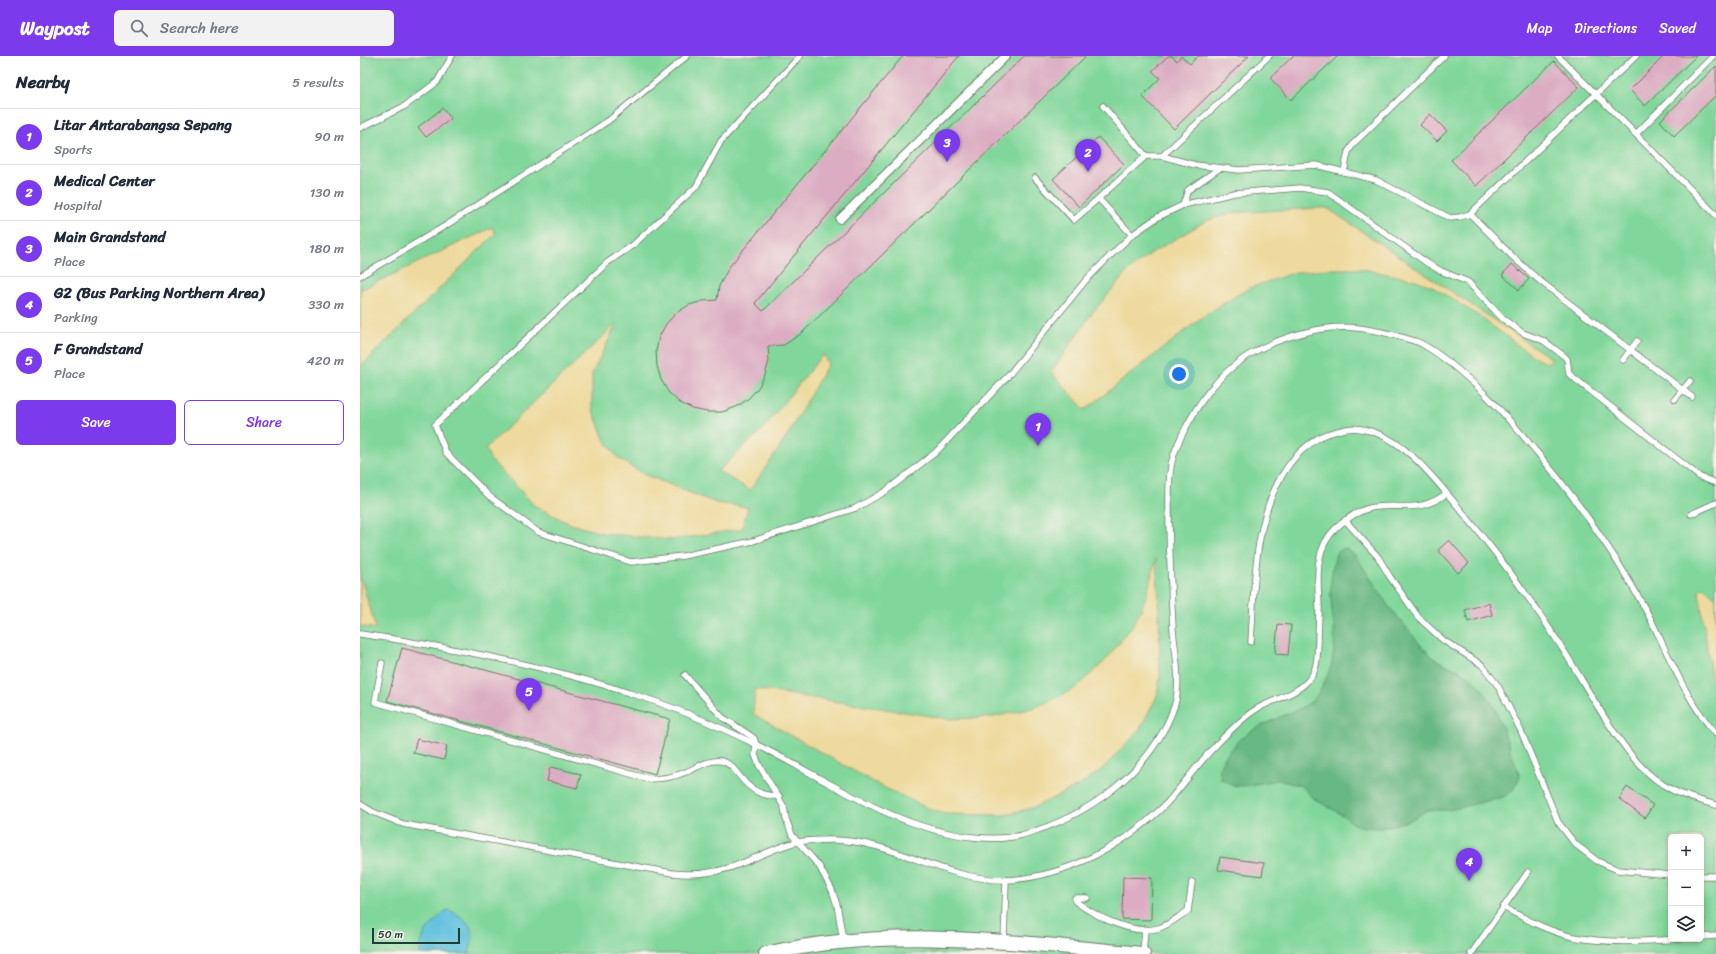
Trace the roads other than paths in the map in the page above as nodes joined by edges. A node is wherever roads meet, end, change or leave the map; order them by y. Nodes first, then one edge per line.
1 (452, 56) edge
2 (687, 56) edge
3 (800, 56) edge
4 (1006, 56) edge
5 (1269, 56) edge
6 (1444, 56) edge
7 (1558, 56) edge
8 (1636, 56) edge
9 (1714, 56) edge
10 (1596, 94) junction
11 (1103, 106) dead end
12 (360, 128) edge
13 (1636, 134) junction
14 (1146, 156) junction
15 (1162, 156) junction
16 (1220, 168) junction
17 (1344, 172) junction
18 (1035, 178) dead end
19 (1099, 199) junction
20 (1183, 205) junction
21 (1470, 214) junction
22 (1716, 215) edge
23 (840, 219) dead end
24 (1132, 235) junction
25 (360, 276) edge
26 (1637, 341) dead end
27 (1630, 350) junction
28 (1623, 360) dead end
29 (1690, 381) dead end
30 (1683, 390) junction
31 (1692, 397) dead end
32 (1675, 399) dead end
33 (1716, 483) edge
34 (1447, 493) junction
35 (1716, 503) edge
36 (1691, 514) dead end
37 (1345, 520) junction
38 (360, 634) edge
39 (1250, 642) dead end
40 (382, 663) dead end
41 (686, 675) dead end
42 (1716, 734) edge
43 (756, 744) junction
44 (779, 796) junction
45 (360, 804) edge
46 (1716, 805) edge
47 (798, 842) junction
48 (1528, 872) dead end
49 (1668, 875) edge
50 (1704, 876) edge
51 (1716, 876) edge
52 (1006, 880) junction
53 (1192, 882) dead end
54 (1087, 898) dead end
55 (1503, 907) junction
56 (1145, 929) junction
57 (1716, 936) edge
58 (1704, 937) edge
59 (843, 940) junction
60 (1668, 940) edge
61 (1004, 942) junction
62 (791, 951) edge
63 (1072, 951) edge
64 (766, 954) edge
65 (1143, 954) edge
66 (1472, 954) edge

1 - 12 lane
2 - 25 lane
3 - 24 lane
4 - 23 street
5 - 15 lane
6 - 17 lane
7 - 10 lane
8 - 10 lane
9 - 13 lane
10 - 13 lane
10 - 21 lane
11 - 14 lane
13 - 22 lane
14 - 15 lane
14 - 19 lane
15 - 16 lane
16 - 17 lane
16 - 20 lane
17 - 21 lane
18 - 19 lane
19 - 24 lane
20 - 24 lane
20 - 33 lane
21 - 27 lane
26 - 27 lane
27 - 28 lane
27 - 30 lane
29 - 30 lane
30 - 31 lane
30 - 32 lane
34 - 37 lane
34 - 39 lane
34 - 46 lane
35 - 36 lane
37 - 49 lane
37 - 52 lane
38 - 43 lane
40 - 44 lane
41 - 43 lane
42 - 43 lane
43 - 44 lane
44 - 47 lane
45 - 47 lane
47 - 52 lane
47 - 59 lane
48 - 55 lane
50 - 51 lane
52 - 61 lane
53 - 56 lane
54 - 56 lane
55 - 60 lane
55 - 66 lane
56 - 65 lane
57 - 58 lane
59 - 61 street
59 - 62 street
61 - 63 street
62 - 64 street
63 - 65 street

